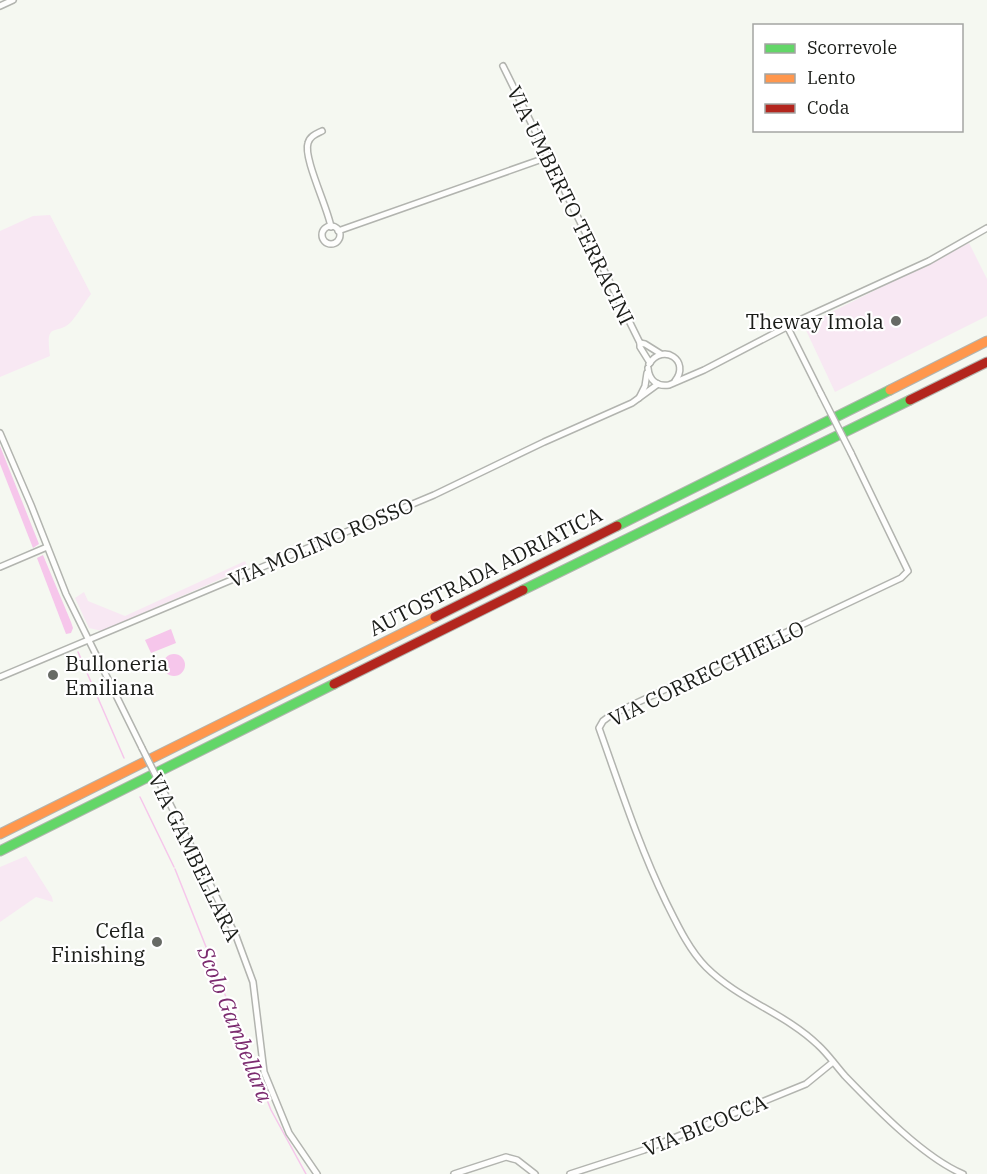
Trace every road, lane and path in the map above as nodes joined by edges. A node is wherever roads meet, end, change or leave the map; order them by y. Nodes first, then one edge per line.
1 (13, 0) edge
2 (0, 6) edge
3 (503, 66) dead end
4 (322, 131) dead end
5 (548, 157) junction
6 (331, 226) junction
7 (987, 228) edge
8 (338, 231) junction
9 (787, 326) junction
10 (987, 341) edge
11 (640, 343) junction
12 (661, 354) junction
13 (987, 362) edge
14 (678, 363) junction
15 (649, 365) junction
16 (695, 372) junction
17 (674, 382) junction
18 (658, 384) junction
19 (638, 399) junction
20 (0, 433) edge
21 (47, 547) junction
22 (0, 567) edge
23 (88, 641) junction
24 (0, 677) edge
25 (0, 834) edge
26 (0, 851) edge
27 (833, 1062) junction
28 (317, 1174) edge
29 (454, 1174) edge
30 (535, 1174) edge
31 (570, 1174) edge
32 (963, 1174) edge

1 - 2 street
3 - 5 street, VIA UMBERTO TERRACINI
4 - 6 street
5 - 8 street
5 - 11 street, VIA UMBERTO TERRACINI
6 - 8 street
6 - 8 street
7 - 9 street
9 - 16 street
9 - 27 street, VIA CORRECCHIELLO, bridge
10 - 25 highway, AUTOSTRADA ADRIATICA
11 - 12 street, VIA UMBERTO TERRACINI
11 - 15 street, VIA UMBERTO TERRACINI
12 - 14 street
12 - 15 street
13 - 26 highway, AUTOSTRADA ADRIATICA
14 - 16 street
14 - 17 street
15 - 18 street
15 - 19 street
16 - 17 street
17 - 18 street
18 - 19 street, VIA MOLINO ROSSO
19 - 23 street, VIA MOLINO ROSSO
20 - 21 street, VIA GAMBELLARA
21 - 22 street
21 - 23 street, VIA GAMBELLARA
23 - 24 street, VIA MOLINO ROSSO
23 - 28 street, VIA GAMBELLARA, bridge
27 - 31 street, VIA BICOCCA
27 - 32 street, VIA CORRECCHIELLO
29 - 30 street

